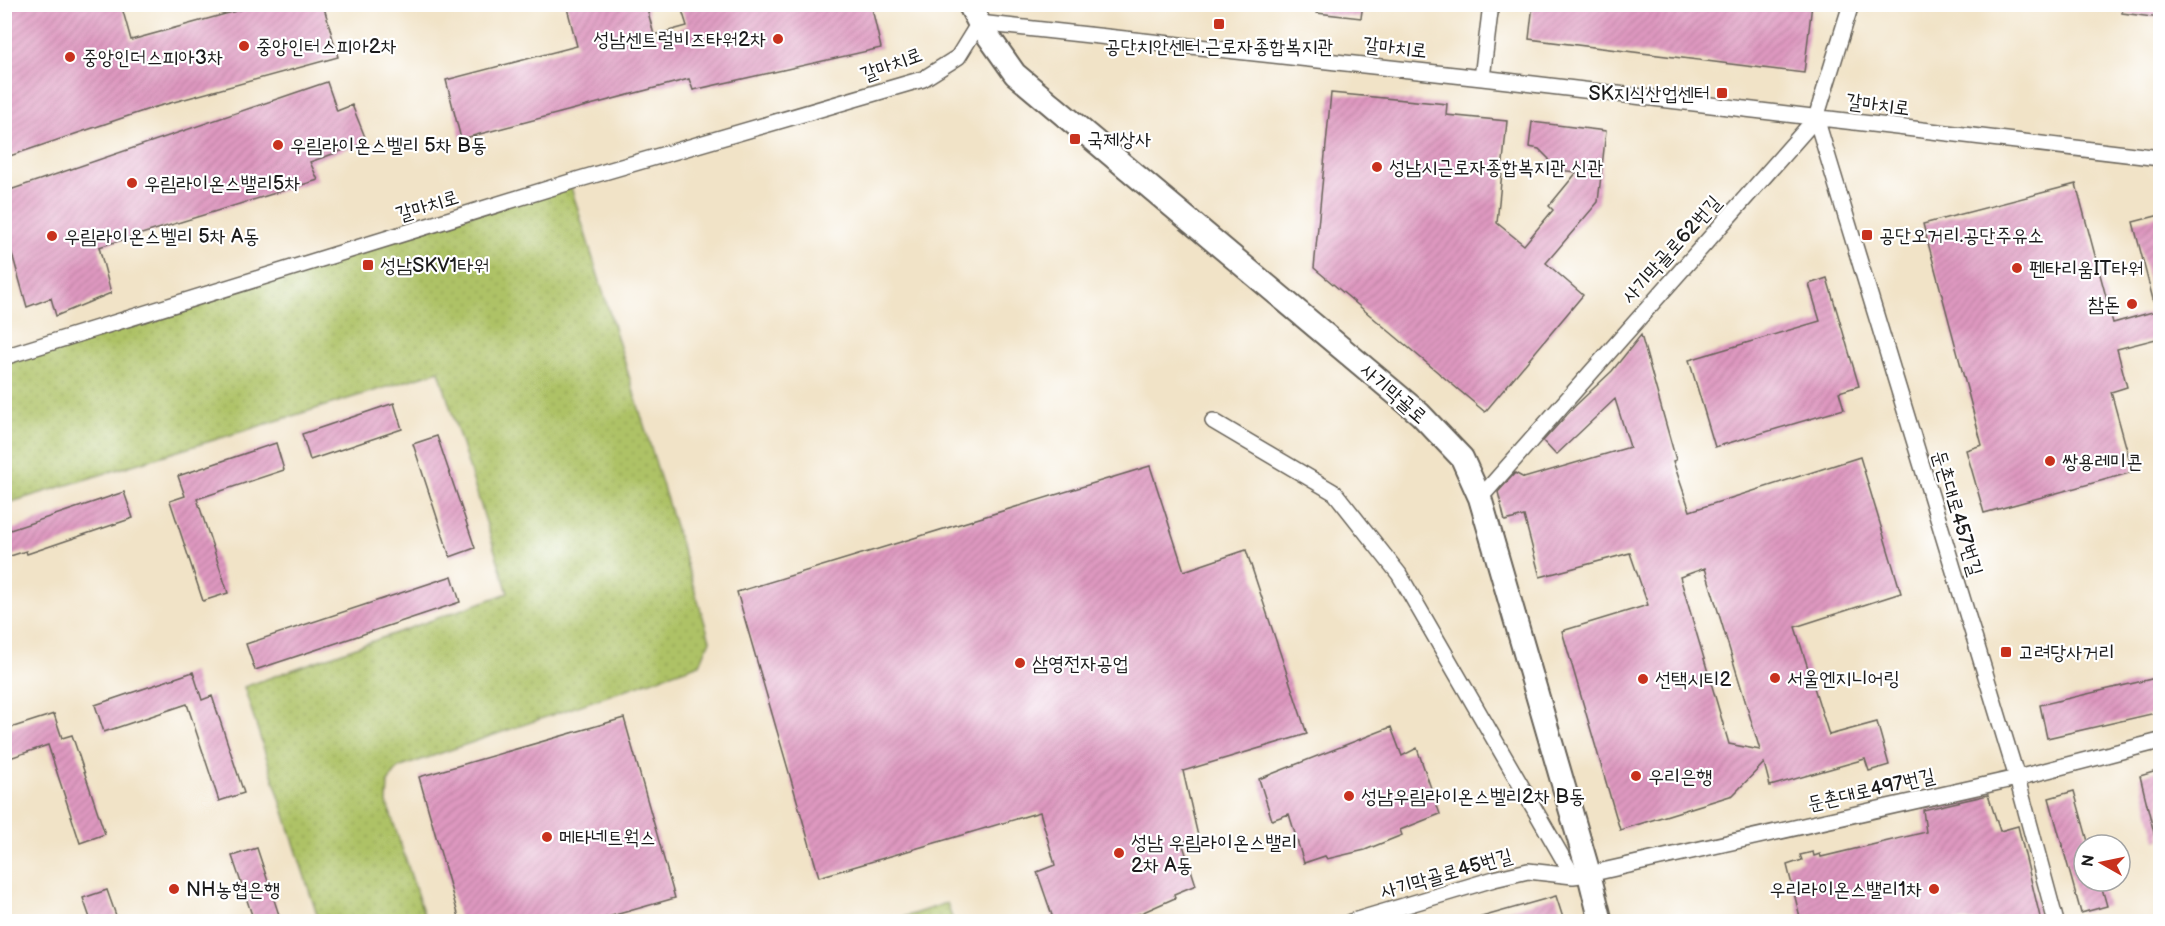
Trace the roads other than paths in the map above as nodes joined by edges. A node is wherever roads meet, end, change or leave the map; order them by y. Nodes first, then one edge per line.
1 (1491, 4) edge
2 (1851, 4) edge
3 (976, 11) edge
4 (1482, 78) junction
5 (1816, 118) junction
6 (2160, 158) edge
7 (4, 357) edge
8 (1213, 421) dead end
9 (1479, 498) junction
10 (2160, 741) edge
11 (2018, 778) junction
12 (1581, 875) junction
13 (1350, 921) edge
14 (1601, 921) edge
15 (2056, 921) edge

1 - 4 street
2 - 5 street, 사기막골로62번길
3 - 4 street, 갈마치로
3 - 7 street, 갈마치로
3 - 9 street, 사기막골로
4 - 5 street, 갈마치로
5 - 6 street, 갈마치로
5 - 9 street, 사기막골로62번길
5 - 11 street, 둔촌대로457번길
8 - 12 street
9 - 12 street, 사기막골로
10 - 11 street, 둔촌대로497번길
11 - 12 street, 둔촌대로497번길
11 - 15 street, 둔촌대로457번길
12 - 13 street, 사기막골로45번길
12 - 14 street, 사기막골로

